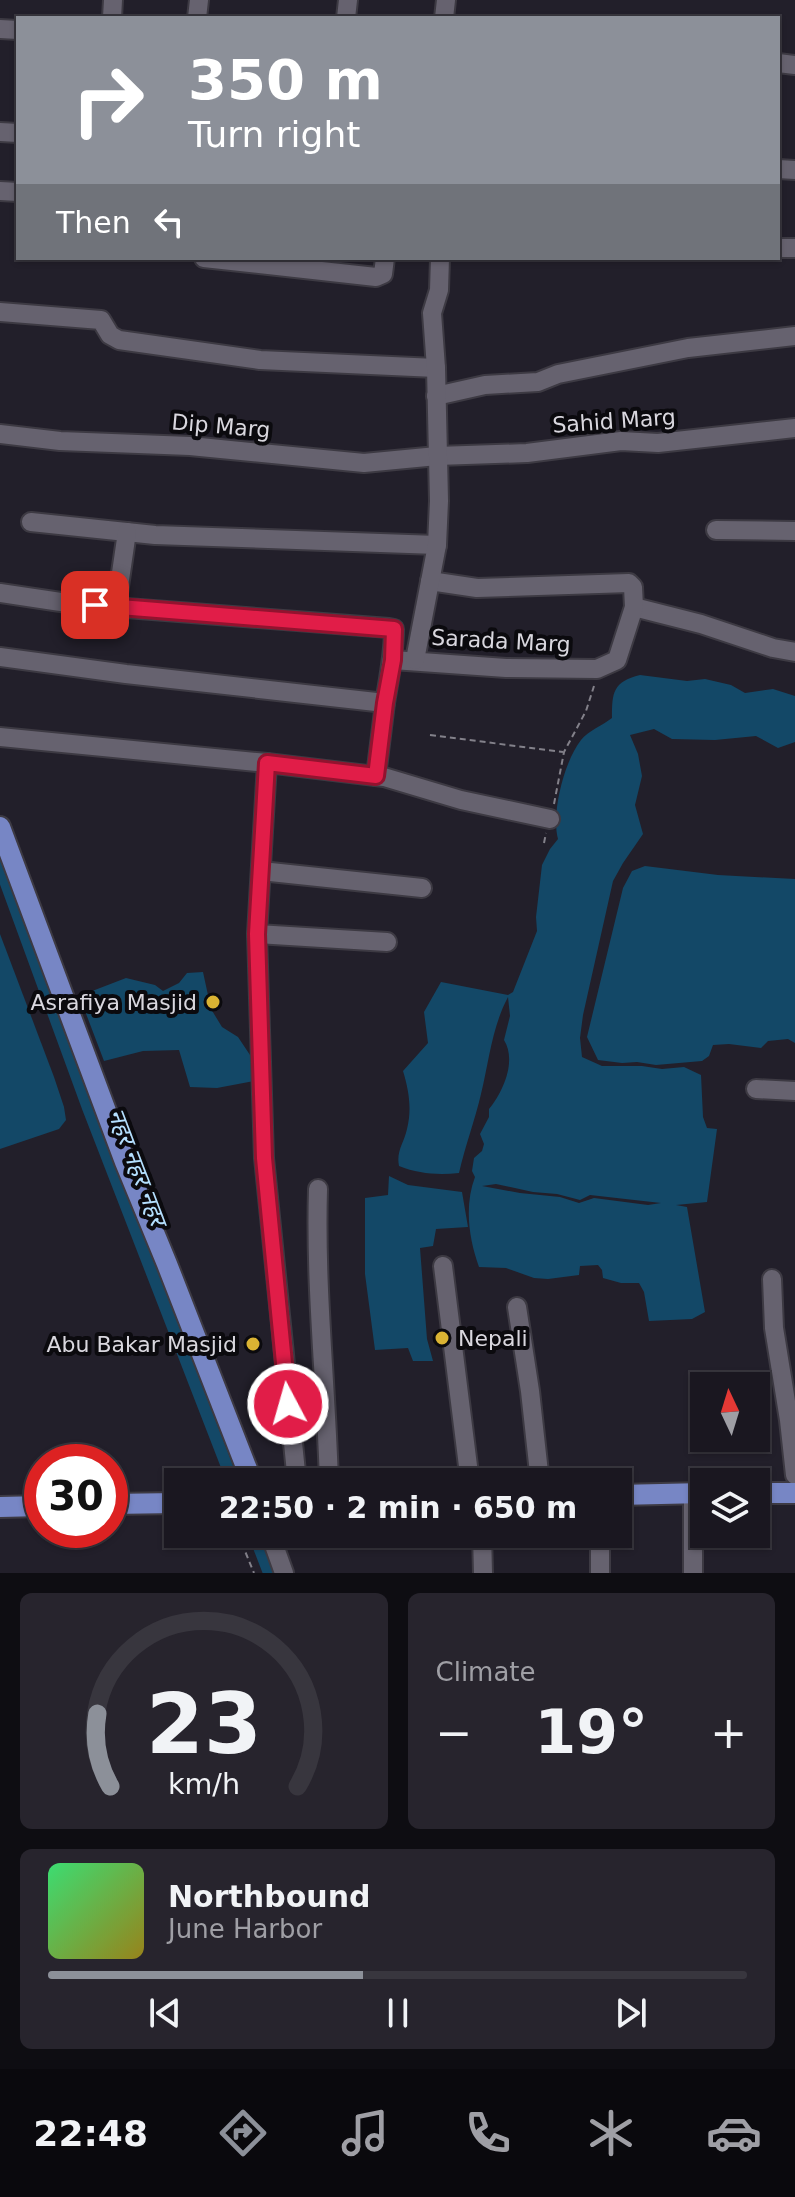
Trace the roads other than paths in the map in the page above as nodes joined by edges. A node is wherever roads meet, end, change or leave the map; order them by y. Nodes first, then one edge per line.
1 (222, 260) edge
2 (385, 260) edge
3 (440, 260) edge
4 (0, 312) edge
5 (795, 336) edge
6 (436, 368) junction
7 (436, 396) junction
8 (795, 428) edge
9 (0, 434) edge
10 (437, 456) junction
11 (31, 522) dead end
12 (716, 530) dead end
13 (795, 531) edge
14 (127, 532) junction
15 (437, 545) junction
16 (430, 581) junction
17 (0, 593) edge
18 (116, 607) junction
19 (634, 607) junction
20 (795, 652) edge
21 (0, 657) edge
22 (393, 660) junction
23 (415, 660) junction
24 (385, 703) junction
25 (0, 737) edge
26 (267, 763) junction
27 (376, 776) junction
28 (550, 819) road end
29 (0, 827) edge
30 (261, 871) junction
31 (422, 888) dead end
32 (257, 934) junction
33 (387, 942) dead end
34 (756, 1089) dead end
35 (795, 1091) edge
36 (318, 1189) dead end
37 (443, 1266) dead end
38 (772, 1279) dead end
39 (517, 1307) dead end
40 (247, 1468) edge
41 (296, 1468) edge
42 (329, 1468) edge
43 (468, 1468) edge
44 (538, 1468) edge
45 (795, 1475) edge
46 (690, 1492) edge
47 (770, 1493) edge
48 (795, 1493) edge
49 (632, 1494) edge
50 (164, 1503) edge
51 (128, 1504) edge
52 (24, 1506) edge
53 (0, 1507) edge
54 (275, 1548) edge
55 (482, 1548) edge
56 (600, 1548) edge
57 (695, 1548) edge
58 (284, 1573) edge
59 (483, 1573) edge
60 (600, 1573) edge
61 (693, 1573) edge

1 - 2 street
3 - 6 street
4 - 6 street
5 - 7 street
6 - 7 street
7 - 10 street
8 - 10 street, Sahid Marg
9 - 10 street, Dip Marg
10 - 15 street
11 - 14 street
12 - 13 street
14 - 15 street
14 - 18 street
15 - 16 street
16 - 19 street
16 - 23 street
17 - 18 street
18 - 22 street
19 - 20 street
19 - 23 street, Sarada Marg
21 - 24 street
22 - 23 street, Sarada Marg
22 - 24 street
24 - 27 street
25 - 26 street
26 - 27 street
26 - 30 street
27 - 28 street
29 - 40 main road
30 - 31 street
30 - 32 street
32 - 33 street
32 - 41 street
34 - 35 street
36 - 42 street
37 - 43 street
38 - 45 street
39 - 44 street
46 - 49 main road
47 - 48 main road
50 - 51 main road
52 - 53 main road
54 - 58 street
55 - 59 street
56 - 60 street
57 - 61 street

